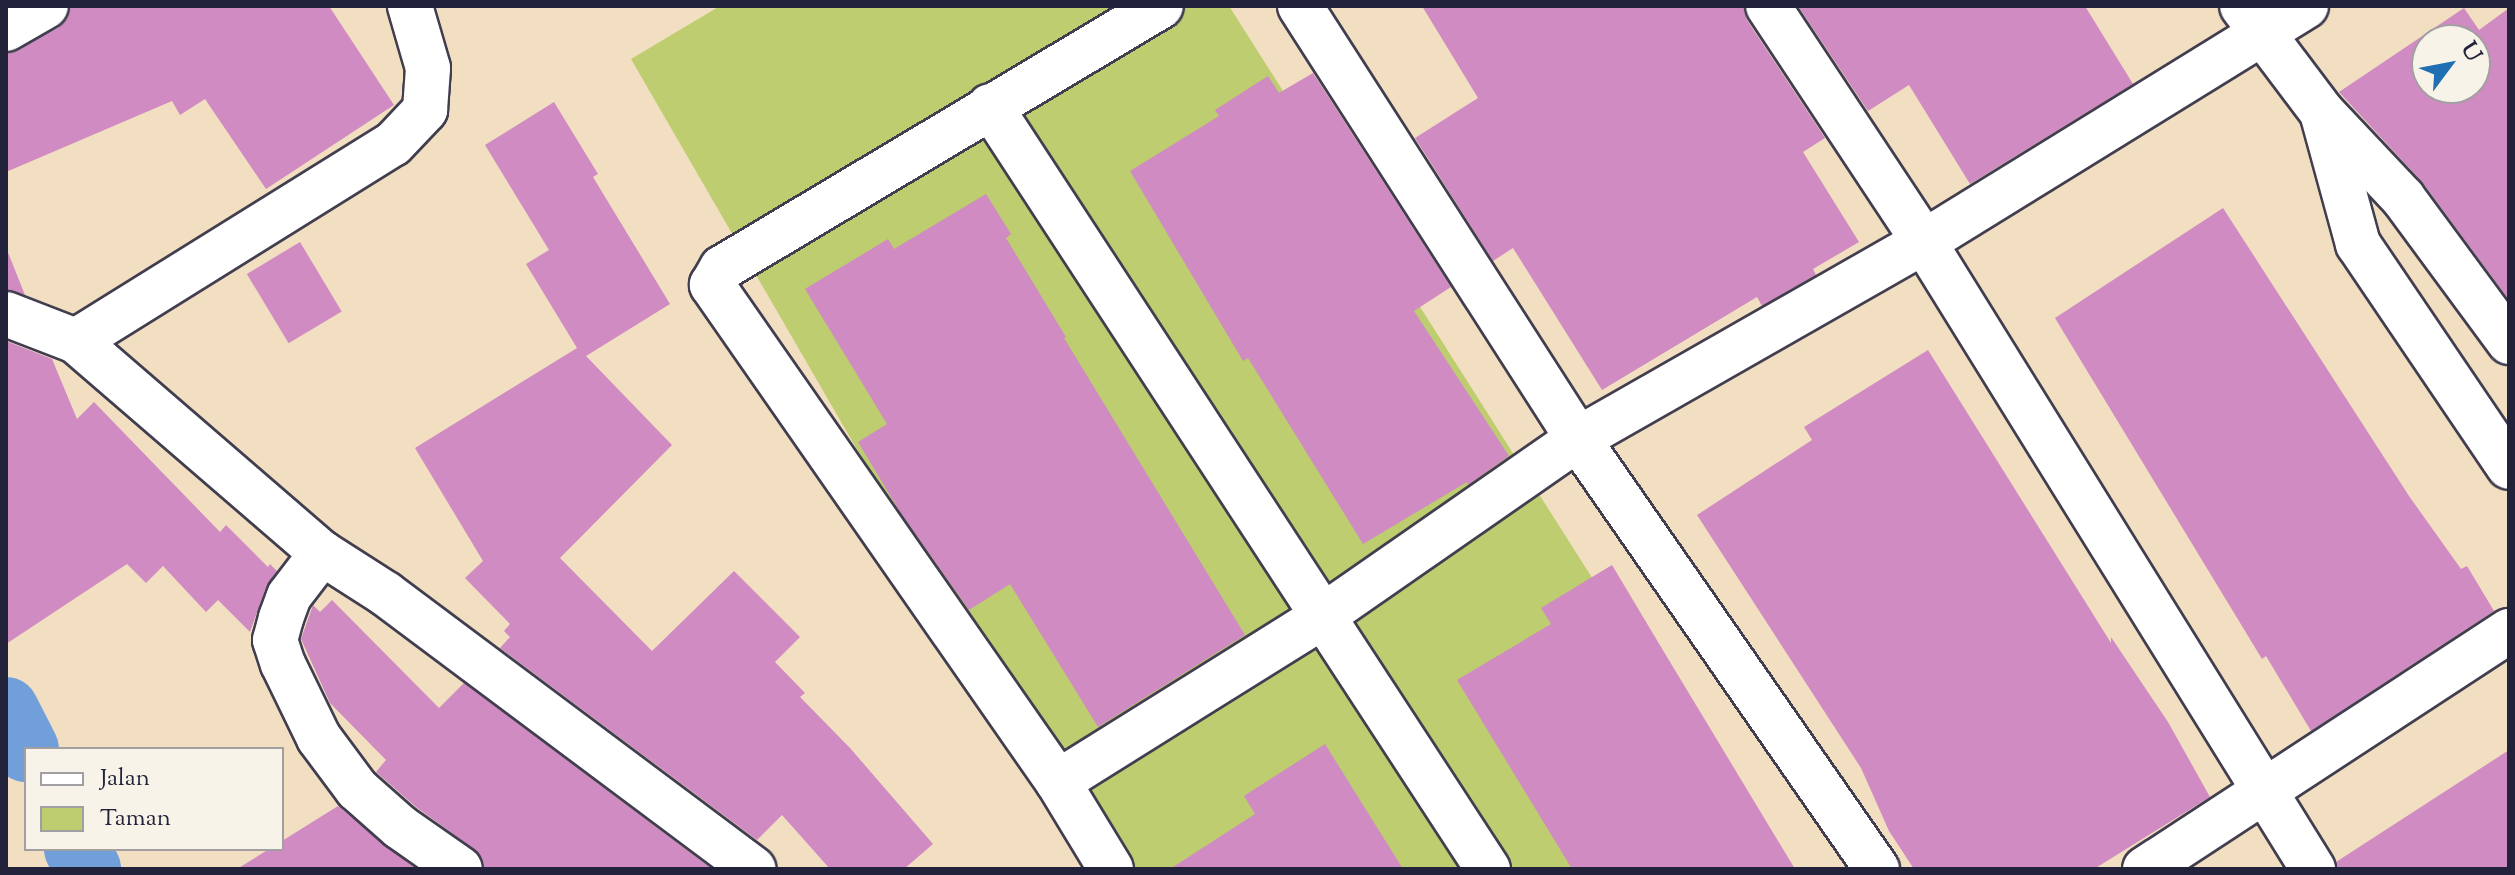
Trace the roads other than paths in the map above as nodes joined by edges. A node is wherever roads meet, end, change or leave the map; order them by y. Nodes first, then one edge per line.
1 (46, 6) edge
2 (410, 6) edge
3 (1161, 6) edge
4 (1300, 6) edge
5 (1768, 6) edge
6 (2306, 6) edge
7 (2252, 20) edge
8 (6, 29) edge
9 (990, 106) junction
10 (2322, 112) junction
11 (1924, 242) junction
12 (6, 314) edge
13 (76, 341) junction
14 (2509, 342) edge
15 (1578, 439) junction
16 (2509, 467) edge
17 (322, 553) junction
18 (1320, 618) junction
19 (2509, 631) edge
20 (1058, 782) junction
21 (2263, 792) junction
22 (460, 869) edge
23 (754, 869) edge
24 (1111, 869) edge
25 (1488, 869) edge
26 (1877, 869) edge
27 (2145, 869) edge
28 (2313, 869) edge

1 - 8 street
2 - 13 street
3 - 9 street
4 - 15 street
5 - 11 street
6 - 7 street
7 - 10 street
7 - 11 street
9 - 18 street
9 - 20 street
10 - 14 street
10 - 16 street
11 - 15 street
11 - 21 street
12 - 13 street
13 - 17 street
15 - 18 street
15 - 26 street
17 - 22 street
17 - 23 street
18 - 20 street
18 - 25 street
19 - 21 street
20 - 24 street
21 - 27 street
21 - 28 street

